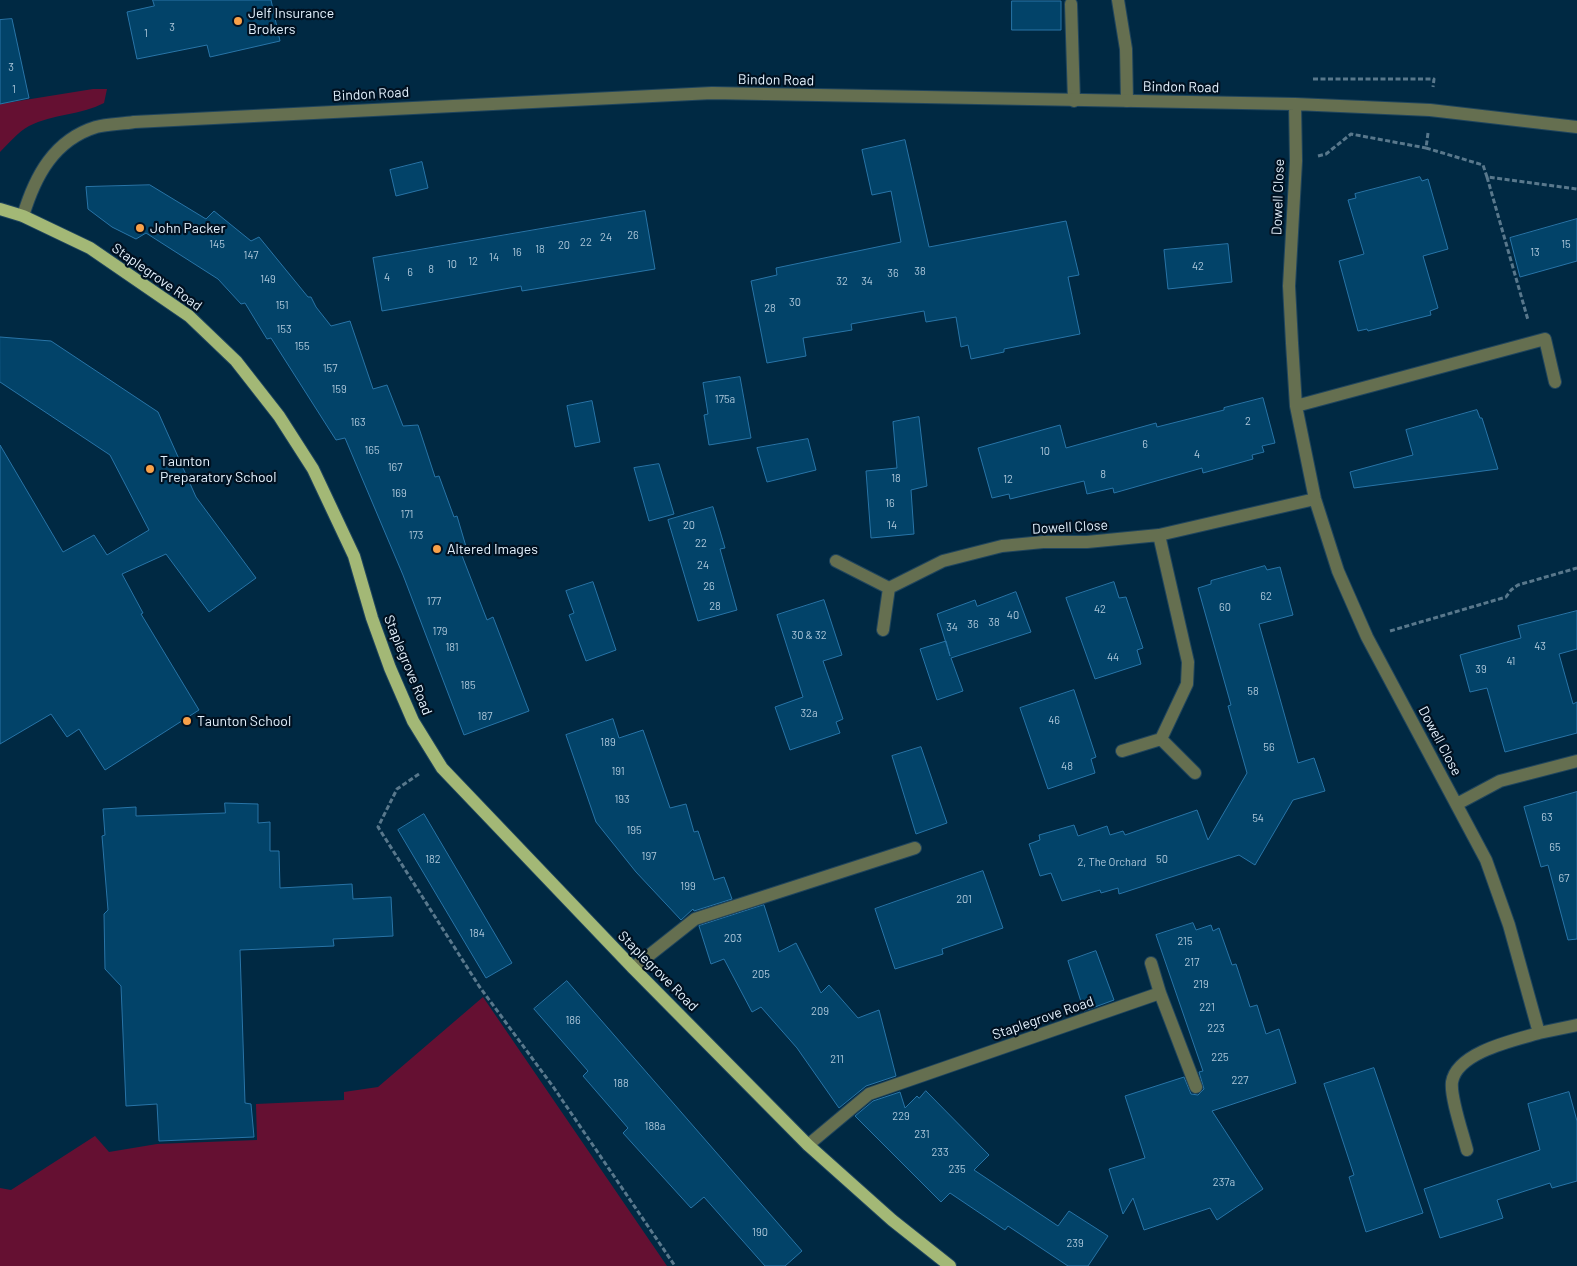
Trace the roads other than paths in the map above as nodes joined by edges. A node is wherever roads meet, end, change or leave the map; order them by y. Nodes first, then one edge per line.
1 (1118, 0) edge
2 (1071, 4) dead end
3 (1074, 101) junction
4 (1127, 101) junction
5 (1295, 104) junction
6 (1577, 127) edge
7 (0, 210) edge
8 (23, 216) junction
9 (1555, 382) dead end
10 (1296, 406) junction
11 (1315, 499) junction
12 (1159, 535) junction
13 (836, 561) dead end
14 (889, 588) junction
15 (883, 630) dead end
16 (1161, 739) junction
17 (1122, 751) dead end
18 (1577, 761) edge
19 (1195, 772) dead end
20 (1457, 804) junction
21 (915, 848) dead end
22 (1151, 963) dead end
23 (633, 968) junction
24 (1160, 993) junction
25 (1577, 1025) edge
26 (1539, 1033) junction
27 (1196, 1087) dead end
28 (808, 1145) junction
29 (1467, 1150) dead end
30 (950, 1266) edge

1 - 4 street
2 - 3 street
3 - 4 street, Bindon Road
3 - 8 street, Bindon Road
4 - 5 street, Bindon Road
5 - 6 street, Bindon Road
5 - 10 street, Dowell Close
7 - 8 main road, Staplegrove Road
8 - 23 main road, Staplegrove Road
9 - 10 street
10 - 11 street, Dowell Close
11 - 12 street, Dowell Close
11 - 20 street, Dowell Close
12 - 14 street, Dowell Close
12 - 16 street
13 - 14 street
14 - 15 street
16 - 17 street
16 - 19 street
18 - 20 street
20 - 26 street, Dowell Close
21 - 23 street
22 - 24 street
23 - 28 main road, Staplegrove Road
24 - 27 street
24 - 28 street, Staplegrove Road
25 - 26 street
26 - 29 street
28 - 30 main road, Staplegrove Road

